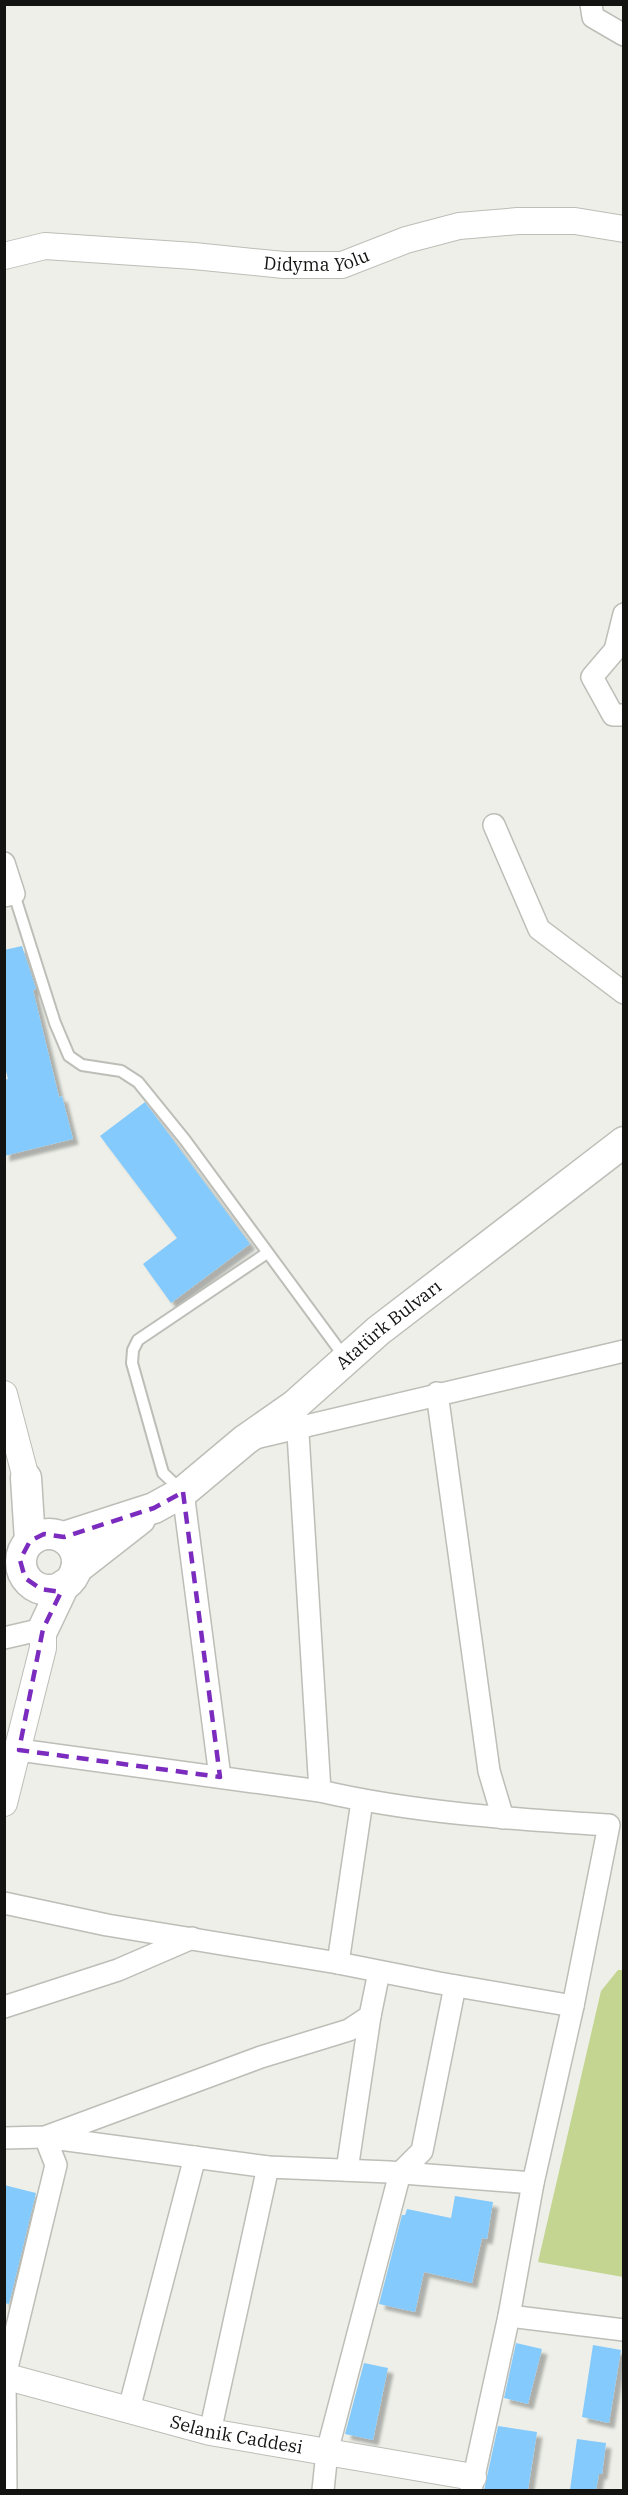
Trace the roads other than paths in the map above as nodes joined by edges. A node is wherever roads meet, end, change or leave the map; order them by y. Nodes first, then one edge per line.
1 (591, 4) edge
2 (624, 34) edge
3 (624, 229) edge
4 (4, 256) edge
5 (624, 614) edge
6 (624, 715) edge
7 (495, 825) dead end
8 (4, 863) edge
9 (9, 895) edge
10 (624, 993) edge
11 (624, 1142) edge
12 (267, 1253) junction
13 (624, 1351) edge
14 (346, 1359) junction
15 (4, 1394) edge
16 (437, 1394) junction
17 (297, 1417) junction
18 (26, 1478) joint
19 (183, 1492) junction
20 (154, 1508) junction
21 (35, 1541) edge
22 (70, 1577) junction
23 (21, 1582) edge
24 (43, 1629) junction
25 (4, 1638) edge
26 (19, 1750) junction
27 (219, 1777) junction
28 (320, 1791) junction
29 (362, 1801) junction
30 (4, 1803) edge
31 (503, 1818) junction
32 (4, 1903) edge
33 (193, 1938) junction
34 (338, 1963) junction
35 (379, 1972) junction
36 (455, 1986) junction
37 (573, 2006) junction
38 (4, 2007) edge
39 (370, 2016) junction
40 (45, 2137) junction
41 (4, 2138) edge
42 (195, 2157) junction
43 (268, 2167) junction
44 (347, 2170) junction
45 (400, 2173) junction
46 (533, 2183) junction
47 (509, 2316) junction
48 (624, 2330) edge
49 (5, 2376) edge
50 (129, 2409) junction
51 (210, 2432) junction
52 (327, 2452) junction
53 (472, 2484) edge
54 (6, 2490) edge
55 (322, 2490) edge

1 - 2 street
3 - 4 street, Didyma Yolu
5 - 6 street
7 - 10 street
8 - 9 street
9 - 12 lane
11 - 14 main road, Atatürk Bulvarı
12 - 14 lane
12 - 19 lane
13 - 16 street
14 - 17 main road, Atatürk Bulvarı
15 - 18 street
16 - 17 street
16 - 31 street
17 - 19 main road, Atatürk Bulvarı
17 - 28 street
18 - 21 main road
19 - 20 main road, Atatürk Bulvarı
19 - 27 street
20 - 21 main road, Atatürk Bulvarı
20 - 22 main road, Atatürk Bulvarı
21 - 22 main road
21 - 23 main road
22 - 23 main road
22 - 24 main road
23 - 24 main road
24 - 25 street
24 - 26 street
26 - 27 street
26 - 30 street
27 - 28 street
28 - 29 street
29 - 31 street
29 - 34 street
31 - 37 street
32 - 33 street
33 - 34 street
33 - 38 street
34 - 35 street
35 - 36 street
35 - 39 street
36 - 37 street
36 - 45 street
37 - 46 street
39 - 40 street
39 - 44 street
40 - 41 street
40 - 42 street
40 - 49 street
42 - 43 street
42 - 50 street
43 - 44 street
43 - 51 street
44 - 45 street
45 - 46 street
45 - 52 street
46 - 47 street
47 - 48 street
47 - 53 street
49 - 50 street, Selanik Caddesi
49 - 54 street
50 - 51 street, Selanik Caddesi
51 - 52 street, Selanik Caddesi
52 - 53 street, Selanik Caddesi
52 - 55 street

